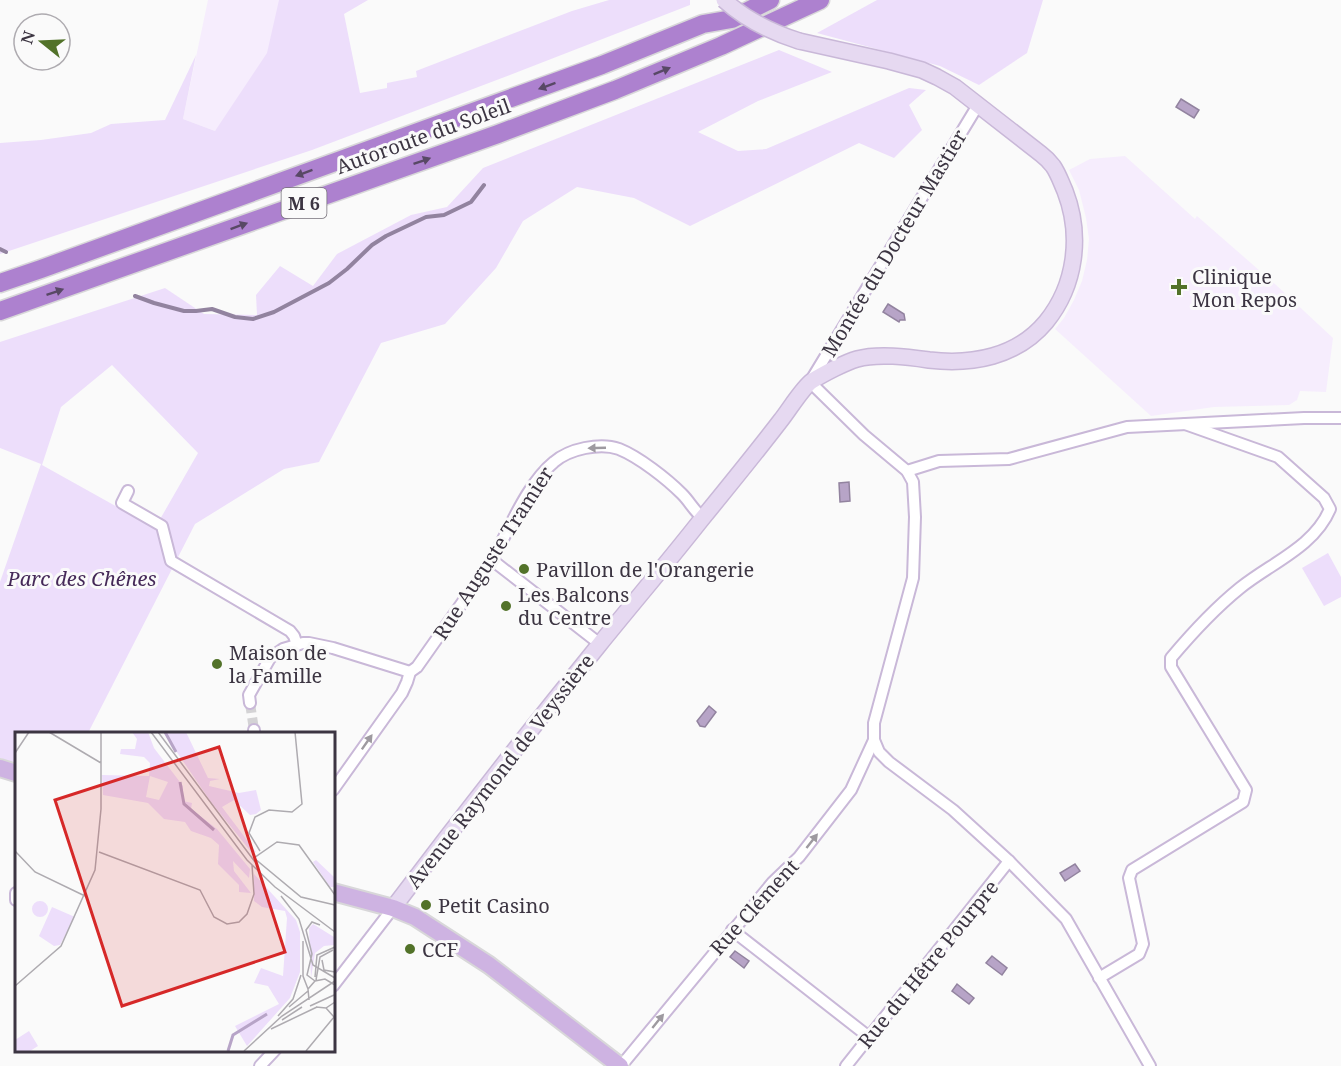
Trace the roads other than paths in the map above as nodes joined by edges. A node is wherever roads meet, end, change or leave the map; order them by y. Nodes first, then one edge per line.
1 (724, 0) edge
2 (738, 0) edge
3 (770, 0) edge
4 (820, 0) edge
5 (703, 24) junction
6 (978, 105) junction
7 (0, 283) edge
8 (0, 311) edge
9 (810, 382) junction
10 (1341, 418) edge
11 (1185, 424) junction
12 (907, 471) junction
13 (128, 490) dead end
14 (703, 518) junction
15 (492, 560) junction
16 (300, 644) junction
17 (600, 644) junction
18 (410, 672) junction
19 (250, 703) tunnel mouth
20 (874, 740) junction
21 (0, 768) edge
22 (15, 774) edge
23 (334, 789) edge
24 (1010, 861) junction
25 (334, 892) edge
26 (393, 908) junction
27 (732, 930) junction
28 (1099, 978) junction
29 (334, 985) edge
30 (869, 1037) junction
31 (273, 1051) edge
32 (260, 1066) edge
33 (620, 1066) edge
34 (846, 1066) edge
35 (1150, 1066) edge

1 - 6 main road, bridge
2 - 5 highway
3 - 5 highway, Autoroute du Soleil / M 6
8 -> 4 highway, Autoroute du Soleil / M 6
5 -> 7 highway, Autoroute du Soleil / M 6
6 - 9 street, Montée du Docteur Mastier
6 - 9 main road
9 - 12 street
9 - 14 main road, Avenue Raymond de Veyssière
10 - 11 street
11 - 12 street
11 - 28 street
12 - 20 street, Rue Clément
13 - 16 street
14 -> 15 street, Rue Auguste Tramier
14 - 17 main road, Avenue Raymond de Veyssière
15 - 17 street
15 - 18 street, Rue Auguste Tramier
16 - 18 street
16 - 19 street
17 - 26 main road, Avenue Raymond de Veyssière
23 -> 18 street, Rue Auguste Tramier
20 - 24 street
27 -> 20 street, Rue Clément
21 - 22 main road
24 - 28 street
24 - 30 street, Rue du Hêtre Pourpre
25 - 26 main road
26 - 29 street
26 - 33 main road
27 - 30 street
33 -> 27 street, Rue Clément
28 - 35 street
30 - 34 street, Rue du Hêtre Pourpre
31 - 32 street

